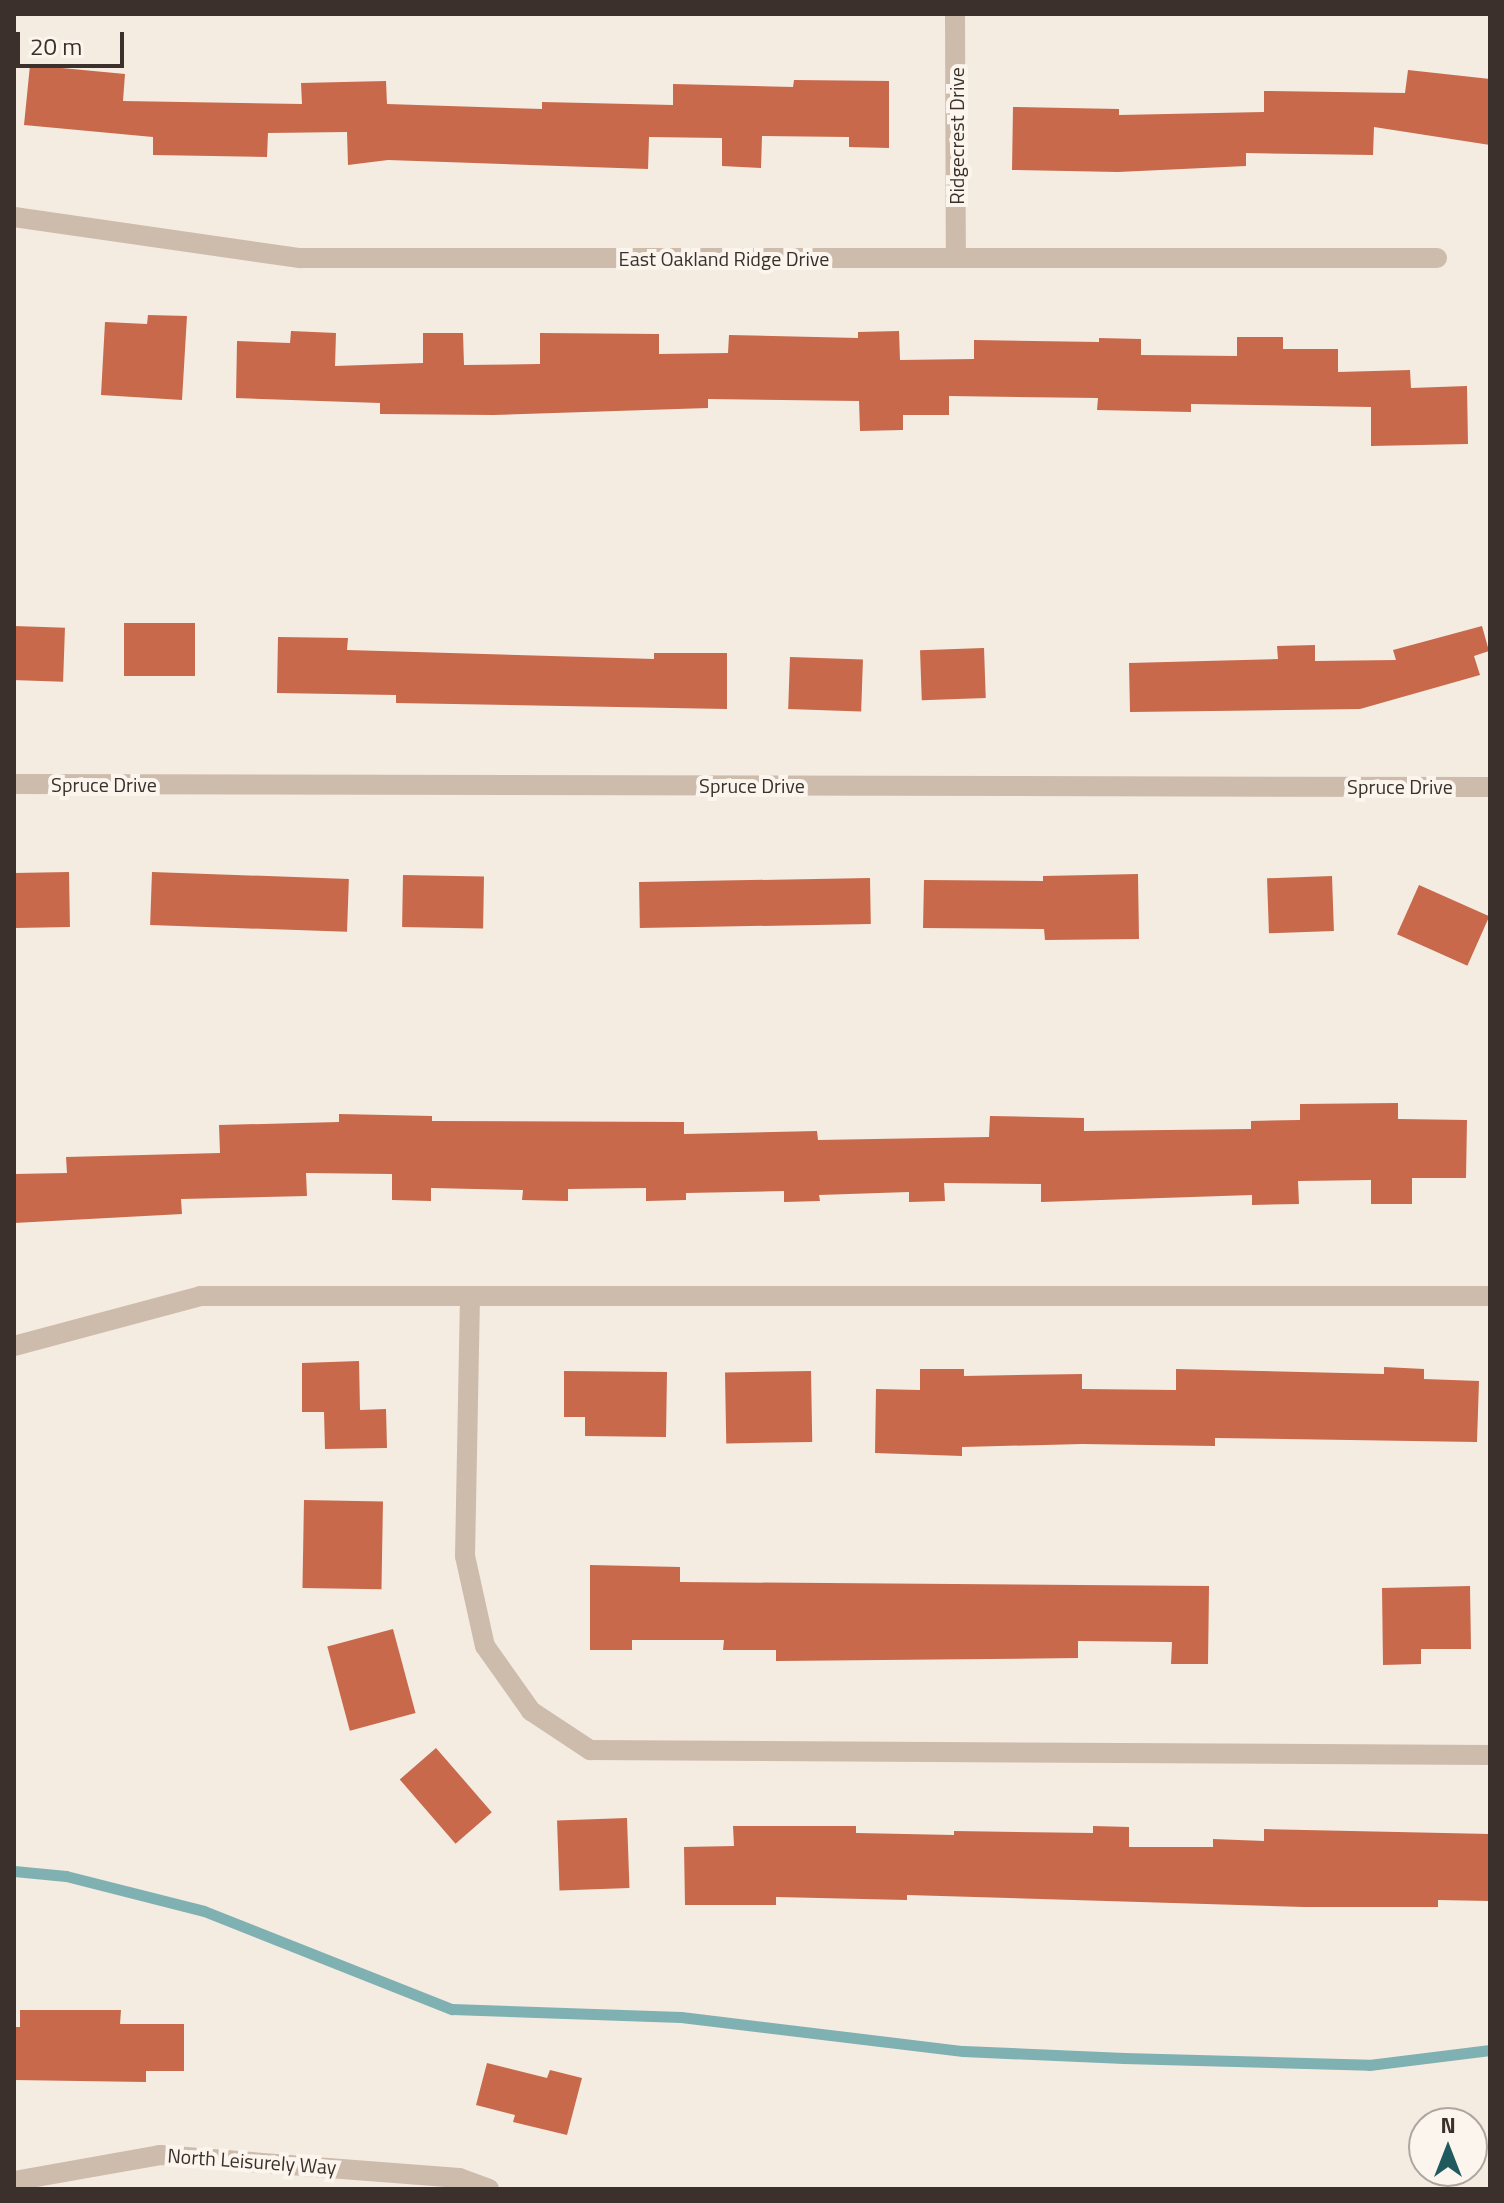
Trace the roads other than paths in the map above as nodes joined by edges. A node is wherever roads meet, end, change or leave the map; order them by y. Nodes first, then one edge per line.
1 (955, 14) edge
2 (14, 217) edge
3 (956, 258) junction
4 (1437, 258) dead end
5 (14, 784) edge
6 (1490, 787) edge
7 (470, 1296) junction
8 (1490, 1296) edge
9 (14, 1346) edge
10 (1490, 1755) edge
11 (24, 2183) edge
12 (489, 2189) edge

1 - 3 street, Ridgecrest Drive
2 - 3 street, East Oakland Ridge Drive
3 - 4 street, East Oakland Ridge Drive
5 - 6 street, Spruce Drive
7 - 8 street
7 - 9 street
7 - 10 street
11 - 12 street, North Leisurely Way

